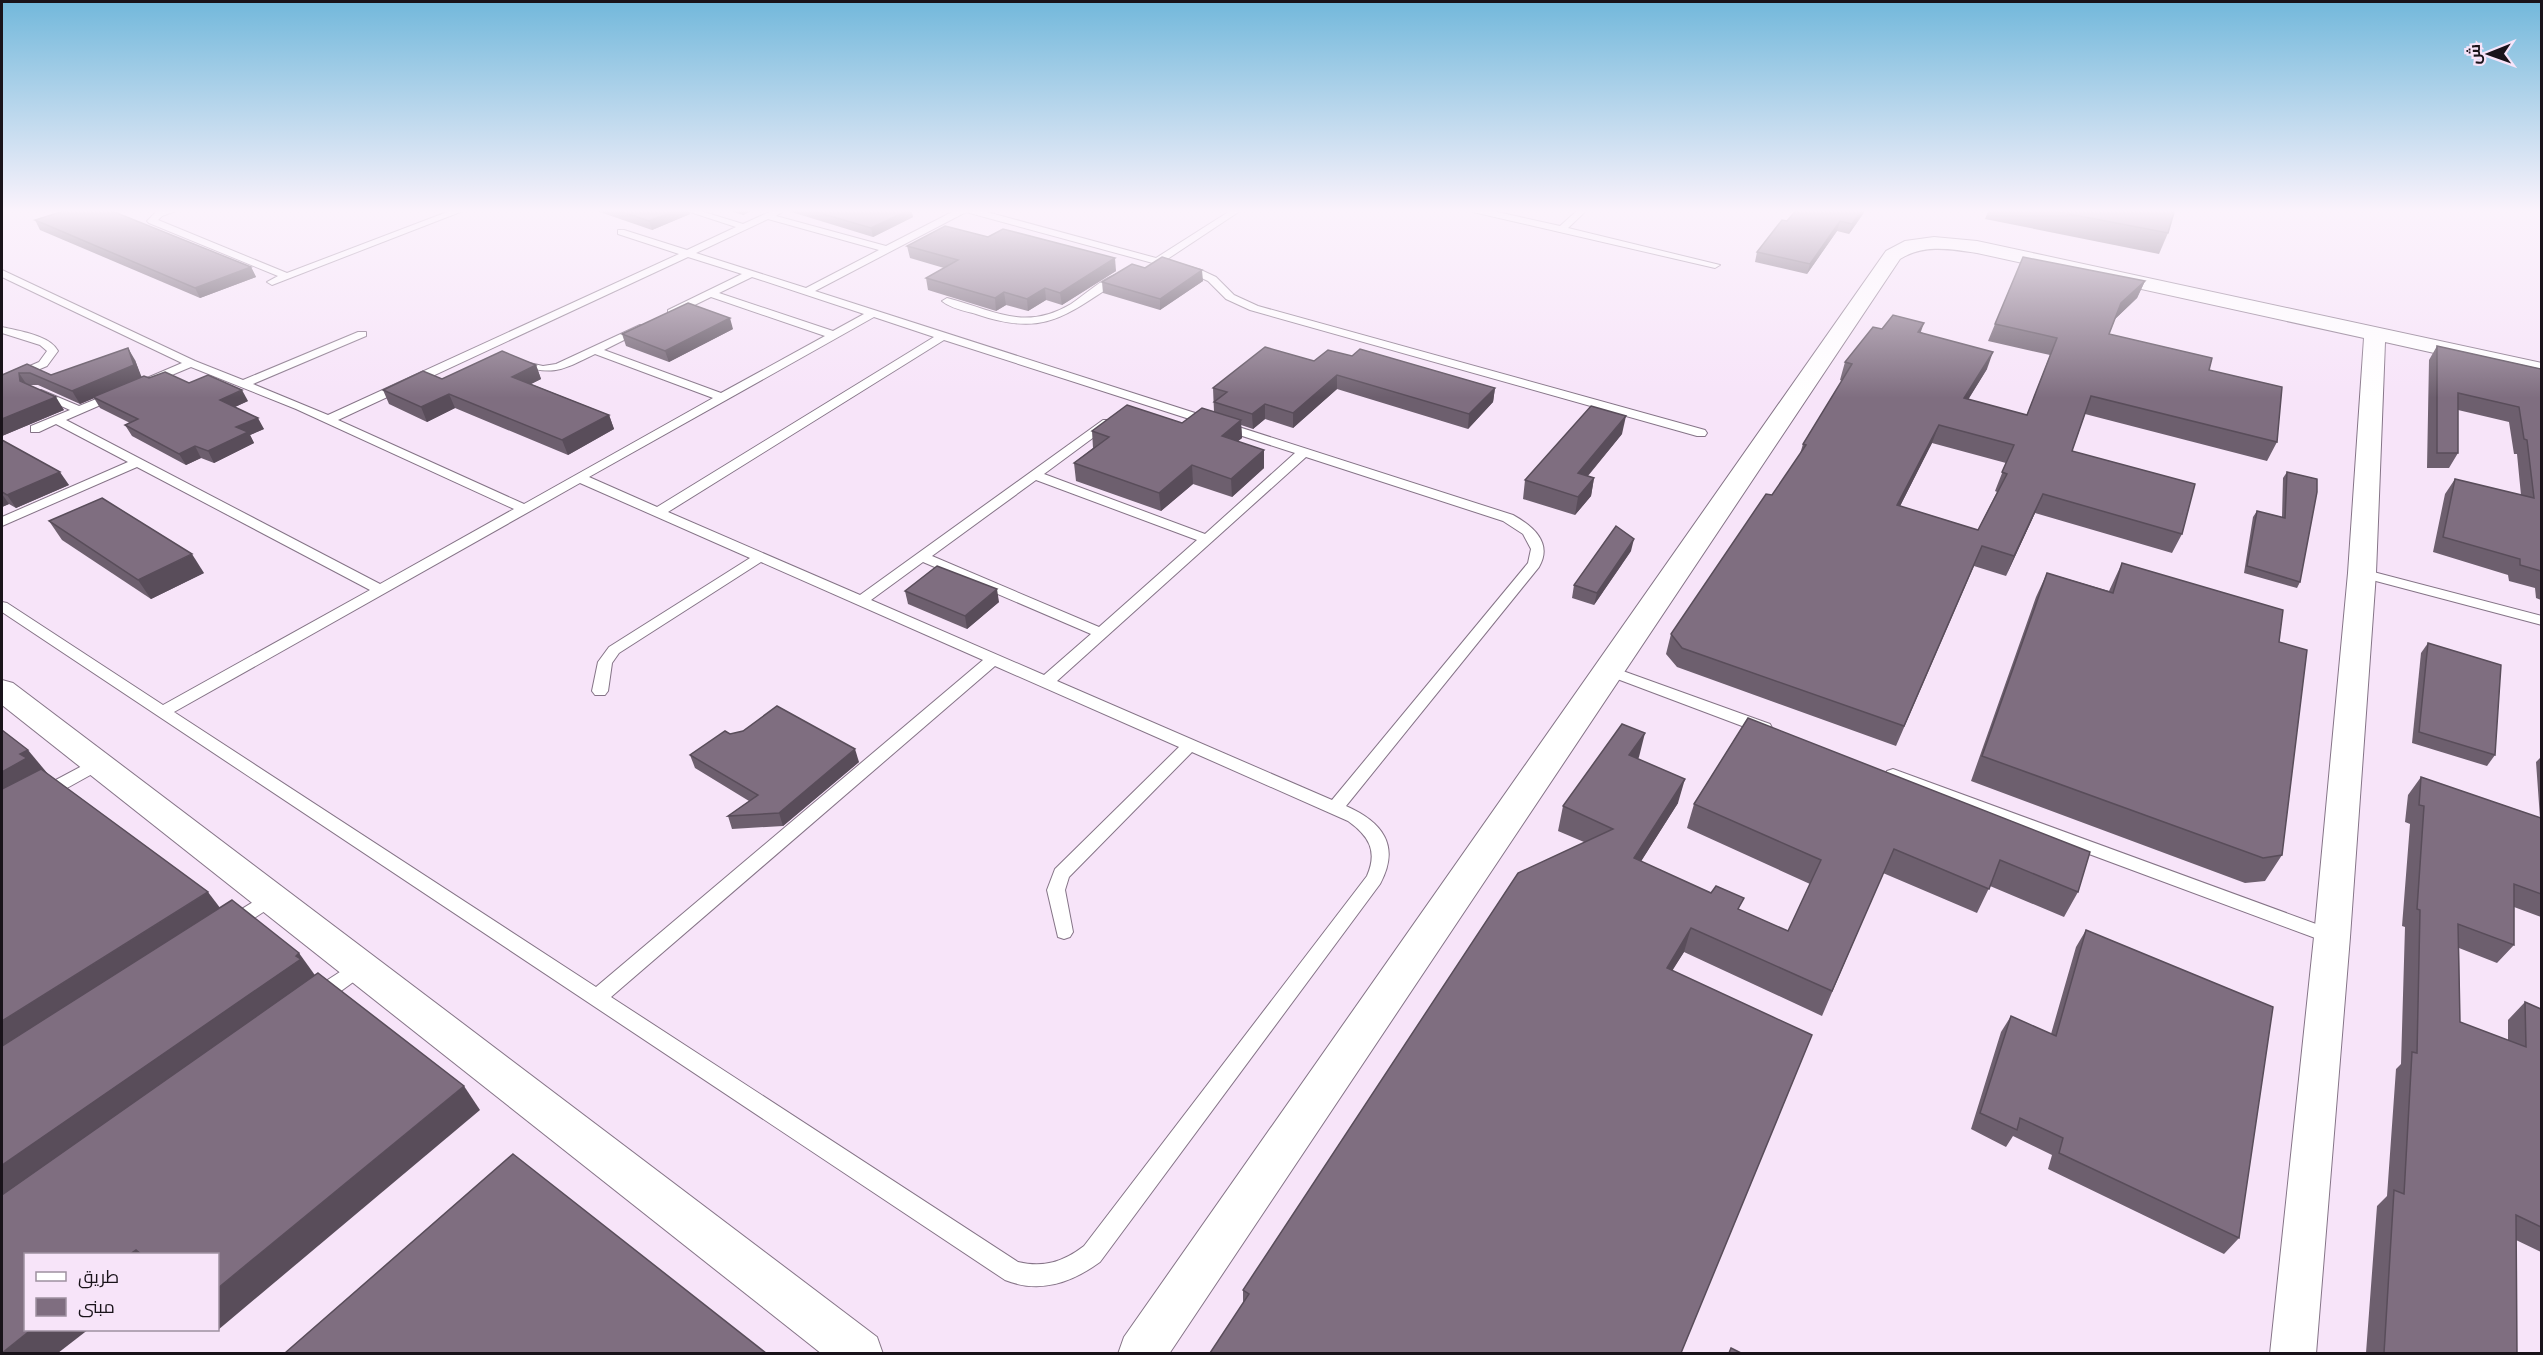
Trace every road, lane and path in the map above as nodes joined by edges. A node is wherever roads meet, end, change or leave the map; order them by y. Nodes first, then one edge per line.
1 (278, 272) edge
2 (297, 272) edge
3 (650, 272) edge
4 (745, 272) edge
5 (843, 272) edge
6 (1125, 272) edge
7 (1197, 272) edge
8 (1881, 272) edge
9 (2094, 272) edge
10 (2, 273) edge
11 (751, 274) junction
12 (287, 276) junction
13 (272, 282) dead end
14 (806, 292) junction
15 (711, 294) junction
16 (947, 301) edge
17 (873, 314) junction
18 (2, 330) edge
19 (2375, 333) junction
20 (362, 334) dead end
21 (834, 335) junction
22 (943, 336) junction
23 (595, 350) junction
24 (494, 352) junction
25 (191, 363) junction
26 (2541, 370) edge
27 (2, 382) edge
28 (244, 384) junction
29 (33, 389) edge
30 (723, 398) junction
31 (1130, 406) junction
32 (79, 410) junction
33 (57, 420) junction
34 (328, 420) junction
35 (35, 429) dead end
36 (1701, 434) dead end
37 (1304, 453) junction
38 (138, 462) junction
39 (1034, 475) junction
40 (580, 478) junction
41 (525, 509) junction
42 (658, 512) junction
43 (2, 522) edge
44 (1207, 538) junction
45 (760, 557) junction
46 (922, 557) junction
47 (2362, 573) junction
48 (381, 590) junction
49 (861, 601) junction
50 (2, 606) edge
51 (2541, 621) edge
52 (1101, 633) junction
53 (994, 659) junction
54 (1609, 670) junction
55 (1047, 682) junction
56 (2, 690) edge
57 (600, 691) dead end
58 (162, 712) junction
59 (1776, 732) edge
60 (1190, 745) junction
61 (97, 764) junction
62 (1876, 769) edge
63 (30, 801) edge
64 (1335, 808) junction
65 (271, 898) junction
66 (221, 931) edge
67 (1064, 932) dead end
68 (2332, 937) junction
69 (360, 968) junction
70 (597, 998) junction
71 (302, 1009) edge
72 (860, 1353) edge
73 (1141, 1353) edge
74 (2293, 1353) edge

1 - 12 lane
2 - 12 lane
3 - 24 lane
4 - 11 lane
5 - 14 lane
6 - 16 lane
7 - 36 lane
8 - 54 street
9 - 19 street
10 - 25 lane
11 - 14 lane
11 - 15 lane
12 - 13 lane
14 - 17 lane
15 - 21 lane
15 - 23 lane
17 - 21 lane
17 - 22 lane
18 - 27 lane
19 - 26 street
19 - 47 street
20 - 28 lane
21 - 30 lane
22 - 31 lane
22 - 42 lane
23 - 24 lane
23 - 30 lane
24 - 34 lane
25 - 28 lane
25 - 32 lane
28 - 34 lane
29 - 32 lane
30 - 40 lane
31 - 37 lane
31 - 39 lane
32 - 33 lane
33 - 35 lane
33 - 38 lane
34 - 41 lane
37 - 44 lane
37 - 64 lane
38 - 43 lane
38 - 48 lane
39 - 44 lane
39 - 46 lane
40 - 41 lane
40 - 42 lane
41 - 48 lane
42 - 45 lane
44 - 52 lane
45 - 49 lane
45 - 57 lane
46 - 49 lane
46 - 52 lane
47 - 51 lane
47 - 68 street
48 - 58 lane
49 - 53 lane
50 - 58 lane
52 - 55 lane
53 - 55 lane
53 - 70 lane
54 - 59 lane
54 - 73 street
55 - 60 lane
56 - 61 street
58 - 70 lane
60 - 64 lane
60 - 67 lane
61 - 63 lane
61 - 65 street
62 - 68 lane
64 - 70 lane
65 - 66 lane
65 - 69 street
68 - 74 street
69 - 71 lane
69 - 72 street

